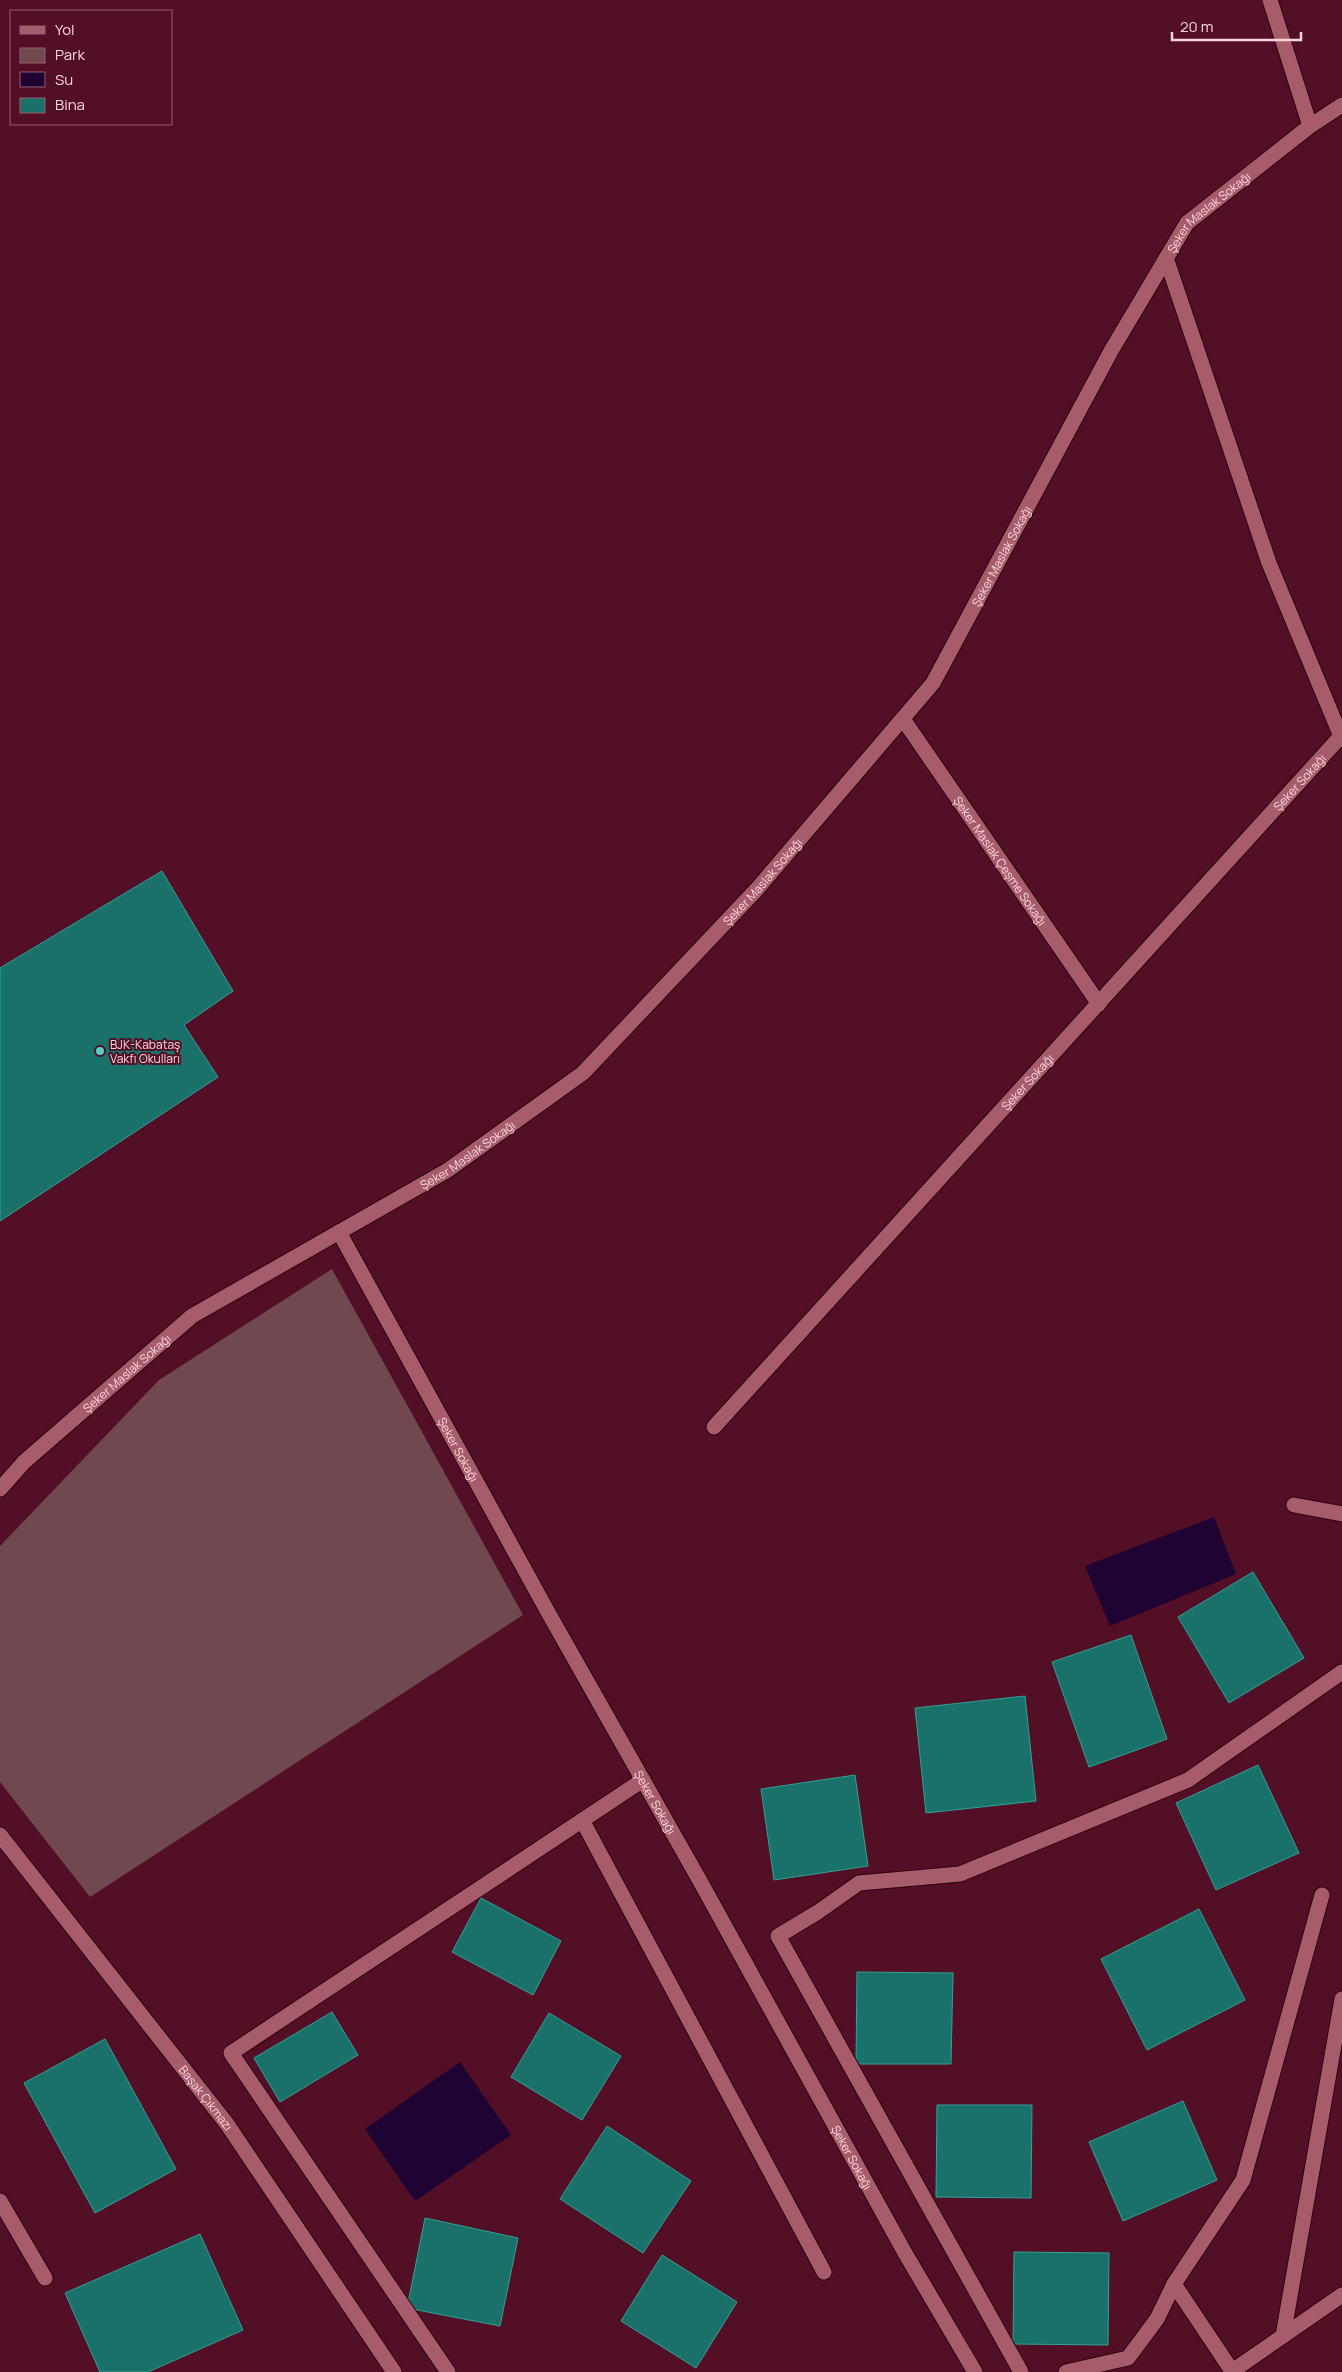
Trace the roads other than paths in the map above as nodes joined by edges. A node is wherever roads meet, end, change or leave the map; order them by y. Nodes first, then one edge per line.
1 (1270, 0) edge
2 (1341, 111) edge
3 (1310, 126) junction
4 (1166, 258) junction
5 (903, 719) junction
6 (1341, 737) edge
7 (1099, 1004) junction
8 (339, 1232) junction
9 (714, 1427) dead end
10 (0, 1489) edge
11 (1294, 1505) dead end
12 (1342, 1514) edge
13 (1342, 1672) edge
14 (643, 1780) junction
15 (582, 1820) junction
16 (0, 1835) edge
17 (1322, 1895) dead end
18 (1342, 1999) edge
19 (0, 2201) edge
20 (824, 2272) dead end
21 (45, 2278) dead end
22 (1174, 2284) junction
23 (1342, 2295) edge
24 (1283, 2336) junction
25 (394, 2372) edge
26 (448, 2372) edge
27 (975, 2372) edge
28 (1021, 2372) edge
29 (1066, 2372) edge
30 (1231, 2372) edge

1 - 3 street
2 - 3 street, Şeker Maslak Sokağı
3 - 4 street, Şeker Maslak Sokağı
4 - 5 street, Şeker Maslak Sokağı
4 - 6 street
5 - 7 street, Şeker Maslak Çeşme Sokağı
5 - 8 street, Şeker Maslak Sokağı
6 - 7 street, Şeker Sokağı
7 - 9 street, Şeker Sokağı
8 - 10 street, Şeker Maslak Sokağı
8 - 14 street, Şeker Sokağı
11 - 12 street
13 - 28 street
14 - 15 street
14 - 27 street, Şeker Sokağı
15 - 20 street
15 - 26 street
16 - 25 street, Başak Çıkmazı
17 - 22 street
18 - 24 street
19 - 21 street
22 - 29 street
22 - 30 street
23 - 24 street
24 - 30 street

